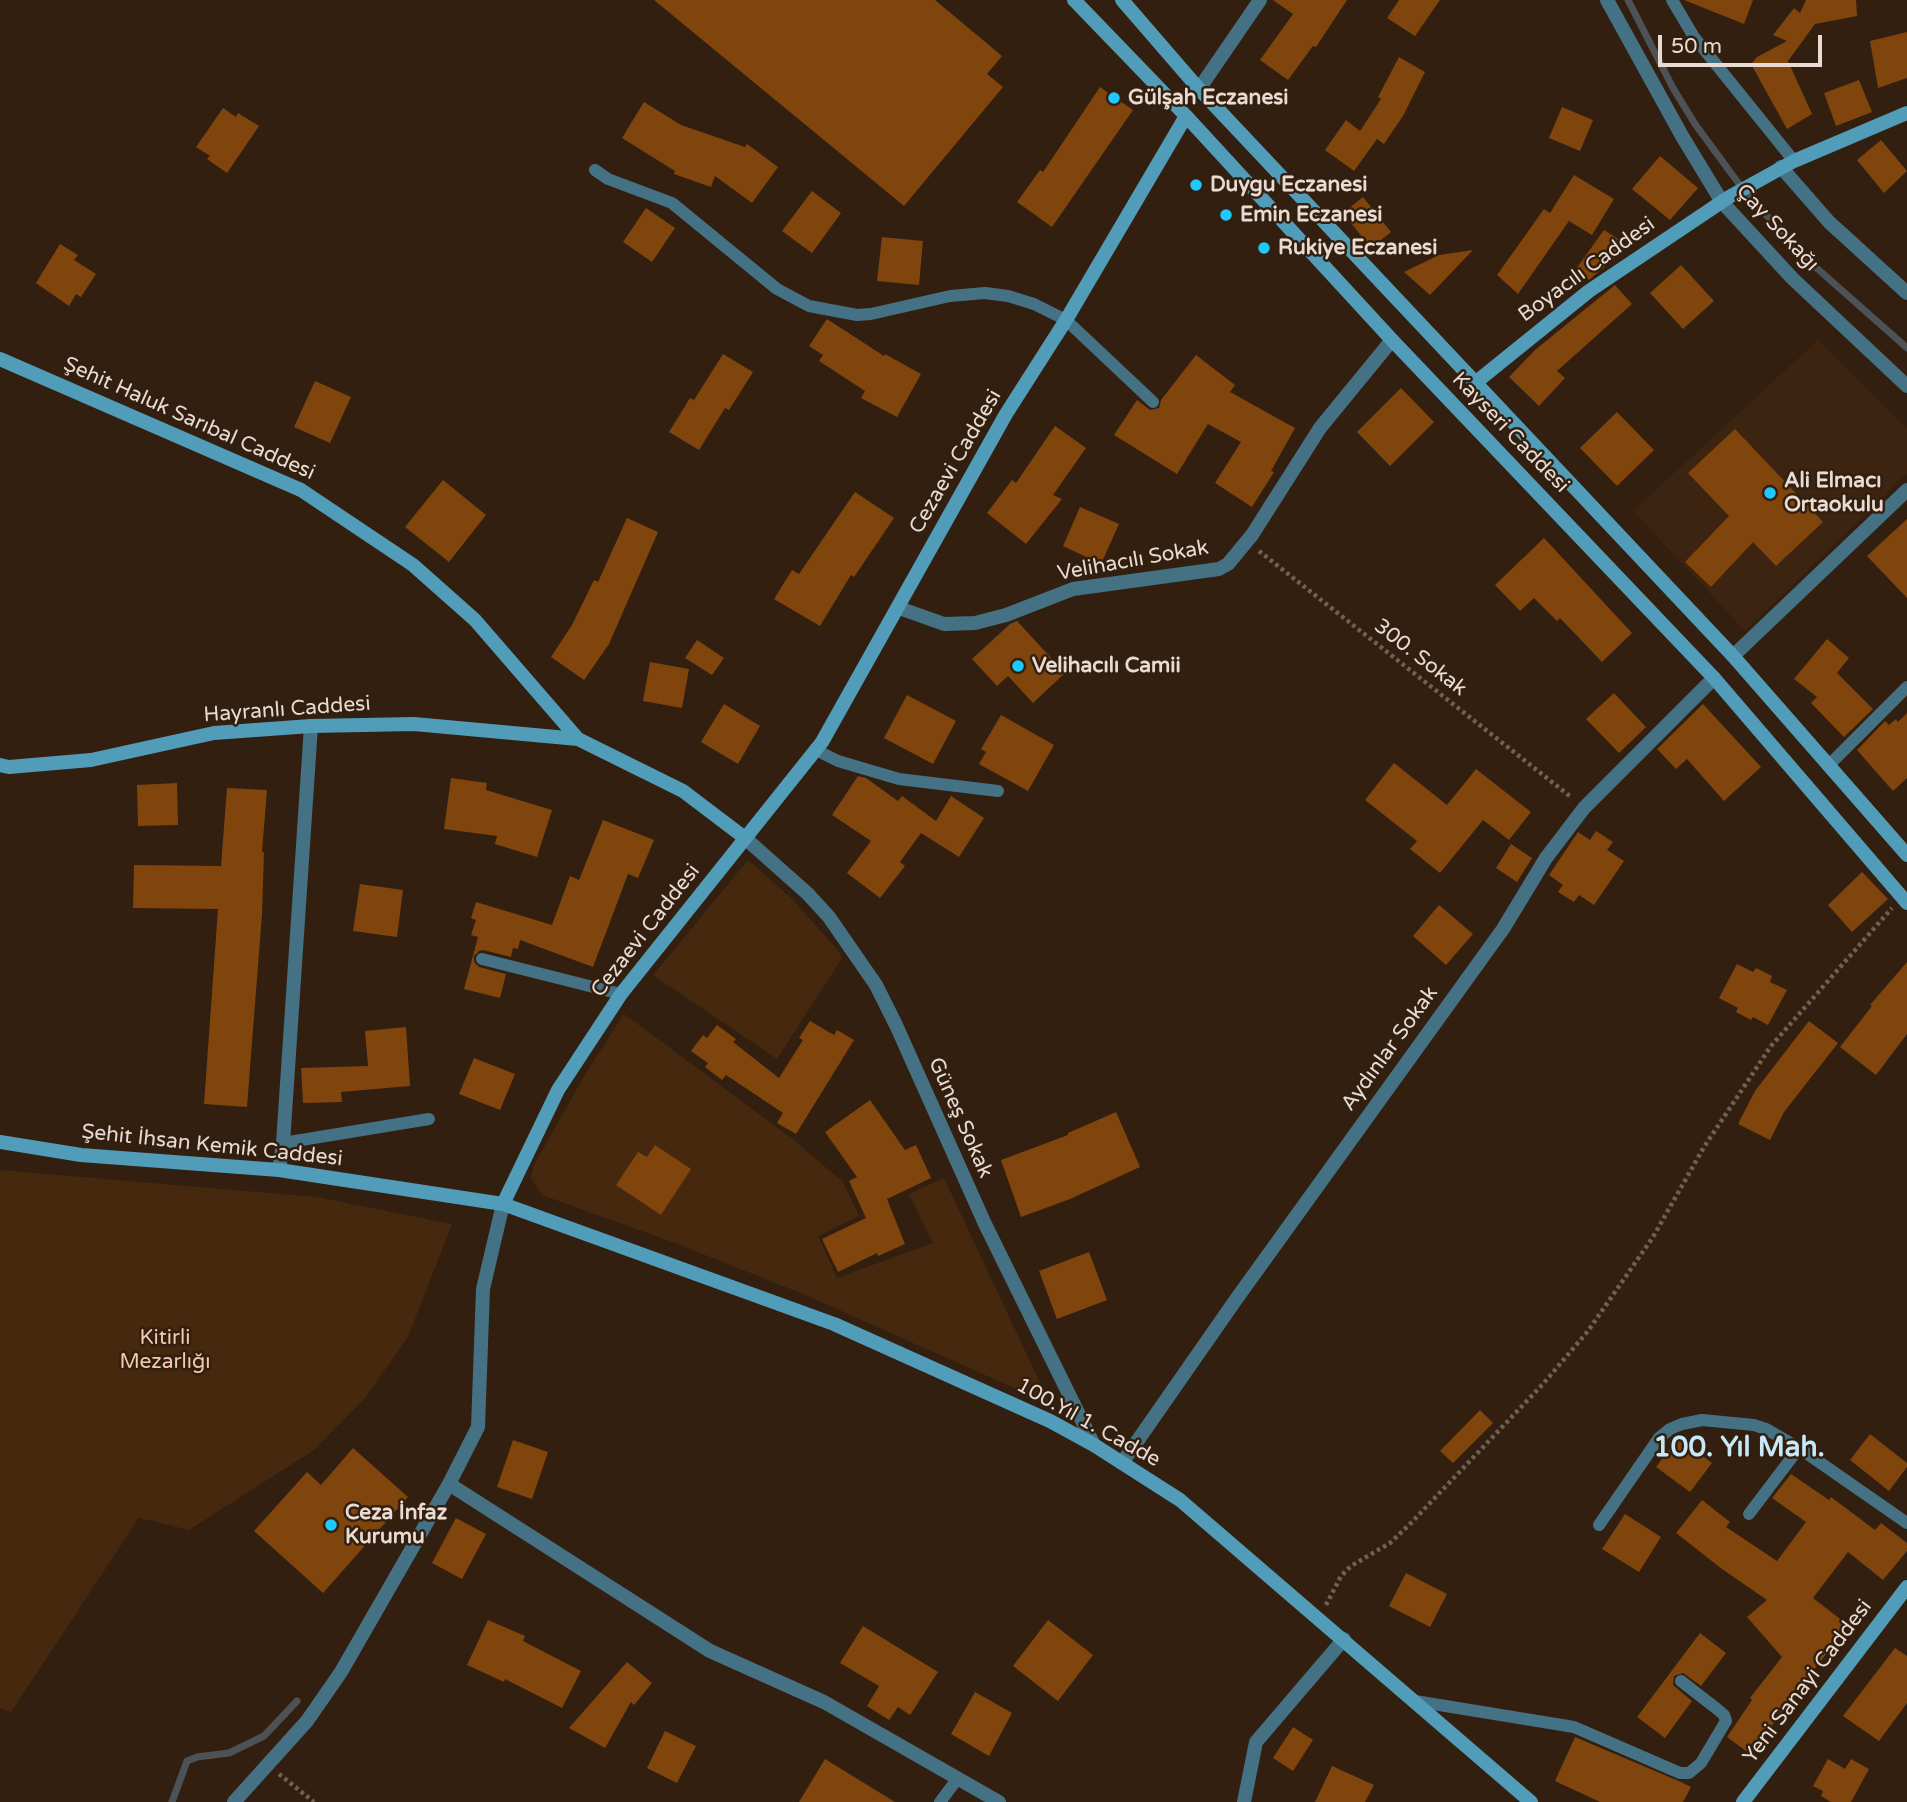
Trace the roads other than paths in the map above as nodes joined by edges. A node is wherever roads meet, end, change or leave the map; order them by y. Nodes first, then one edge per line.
1 (1074, 0) edge
2 (1122, 0) edge
3 (1259, 0) edge
4 (1607, 0) edge
5 (1672, 0) edge
6 (1199, 89) junction
7 (1907, 113) edge
8 (1186, 116) junction
9 (1782, 167) junction
10 (595, 170) dead end
11 (1725, 200) junction
12 (1907, 292) edge
13 (1066, 320) junction
14 (1392, 340) junction
15 (0, 359) edge
16 (1475, 383) junction
17 (1907, 386) edge
18 (1153, 402) dead end
19 (1907, 490) edge
20 (899, 608) junction
21 (1733, 656) junction
22 (1714, 678) junction
23 (1907, 687) edge
24 (311, 726) junction
25 (578, 739) junction
26 (816, 750) junction
27 (0, 765) edge
28 (1828, 766) junction
29 (998, 791) dead end
30 (745, 838) junction
31 (1906, 853) edge
32 (1904, 900) edge
33 (482, 959) dead end
34 (621, 994) junction
35 (429, 1119) dead end
36 (0, 1142) edge
37 (283, 1143) junction
38 (279, 1170) junction
39 (503, 1204) junction
40 (1094, 1446) junction
41 (1798, 1448) junction
42 (1122, 1463) junction
43 (449, 1483) junction
44 (1749, 1514) dead end
45 (1907, 1523) edge
46 (1599, 1525) dead end
47 (1907, 1587) edge
48 (1343, 1639) junction
49 (1681, 1682) dead end
50 (1415, 1701) junction
51 (958, 1778) junction
52 (234, 1802) edge
53 (940, 1802) edge
54 (999, 1802) edge
55 (1244, 1802) edge
56 (1531, 1802) edge
57 (1743, 1802) edge

1 - 8 street, Kayseri Caddesi
2 - 6 street, Kayseri Caddesi
3 - 6 street
4 - 11 street, Çay Sokağı
5 - 9 lane
6 - 16 street, Kayseri Caddesi
7 - 9 street
8 - 13 street, Cezaevi Caddesi
8 - 14 street, Kayseri Caddesi
9 - 11 street, Boyacılı Caddesi
9 - 12 street
10 - 13 lane
11 - 16 street, Boyacılı Caddesi
11 - 17 street, Çay Sokağı
13 - 18 lane
13 - 20 street, Cezaevi Caddesi
14 - 20 street, Velihacılı Sokak
14 - 22 street, Kayseri Caddesi
15 - 25 street, Şehit Haluk Sarıbal Caddesi
16 - 21 street, Kayseri Caddesi
19 - 21 street
20 - 26 street, Cezaevi Caddesi
21 - 28 street, Kayseri Caddesi
22 - 32 street, Kayseri Caddesi
22 - 42 street, Aydınlar Sokak
23 - 28 lane
24 - 25 street, Hayranlı Caddesi
24 - 27 street, Hayranlı Caddesi
24 - 37 street
25 - 30 street, Şehit Haluk Sarıbal Caddesi
26 - 29 lane
26 - 30 street, Cezaevi Caddesi
28 - 31 street, Kayseri Caddesi
30 - 34 street, Cezaevi Caddesi
30 - 40 street, Güneş Sokak
33 - 34 lane
34 - 39 street, Cezaevi Caddesi
35 - 37 lane
36 - 38 street, Şehit İhsan Kemik Caddesi
37 - 38 street
38 - 39 street, Şehit İhsan Kemik Caddesi
39 - 40 street, 100.Yıl 1. Cadde
39 - 43 street, Cezaevi Caddesi
40 - 42 street, 100.Yıl 1. Cadde
41 - 44 lane
41 - 45 lane
41 - 46 lane
42 - 48 street, 100.Yıl 1. Cadde
43 - 51 street
43 - 52 street, Cezaevi Caddesi
47 - 57 street, Yeni Sanayi Caddesi
48 - 50 street, 100.Yıl 1. Cadde
48 - 55 street
49 - 50 lane
50 - 56 street, 100.Yıl 1. Cadde
51 - 53 lane
51 - 54 street

